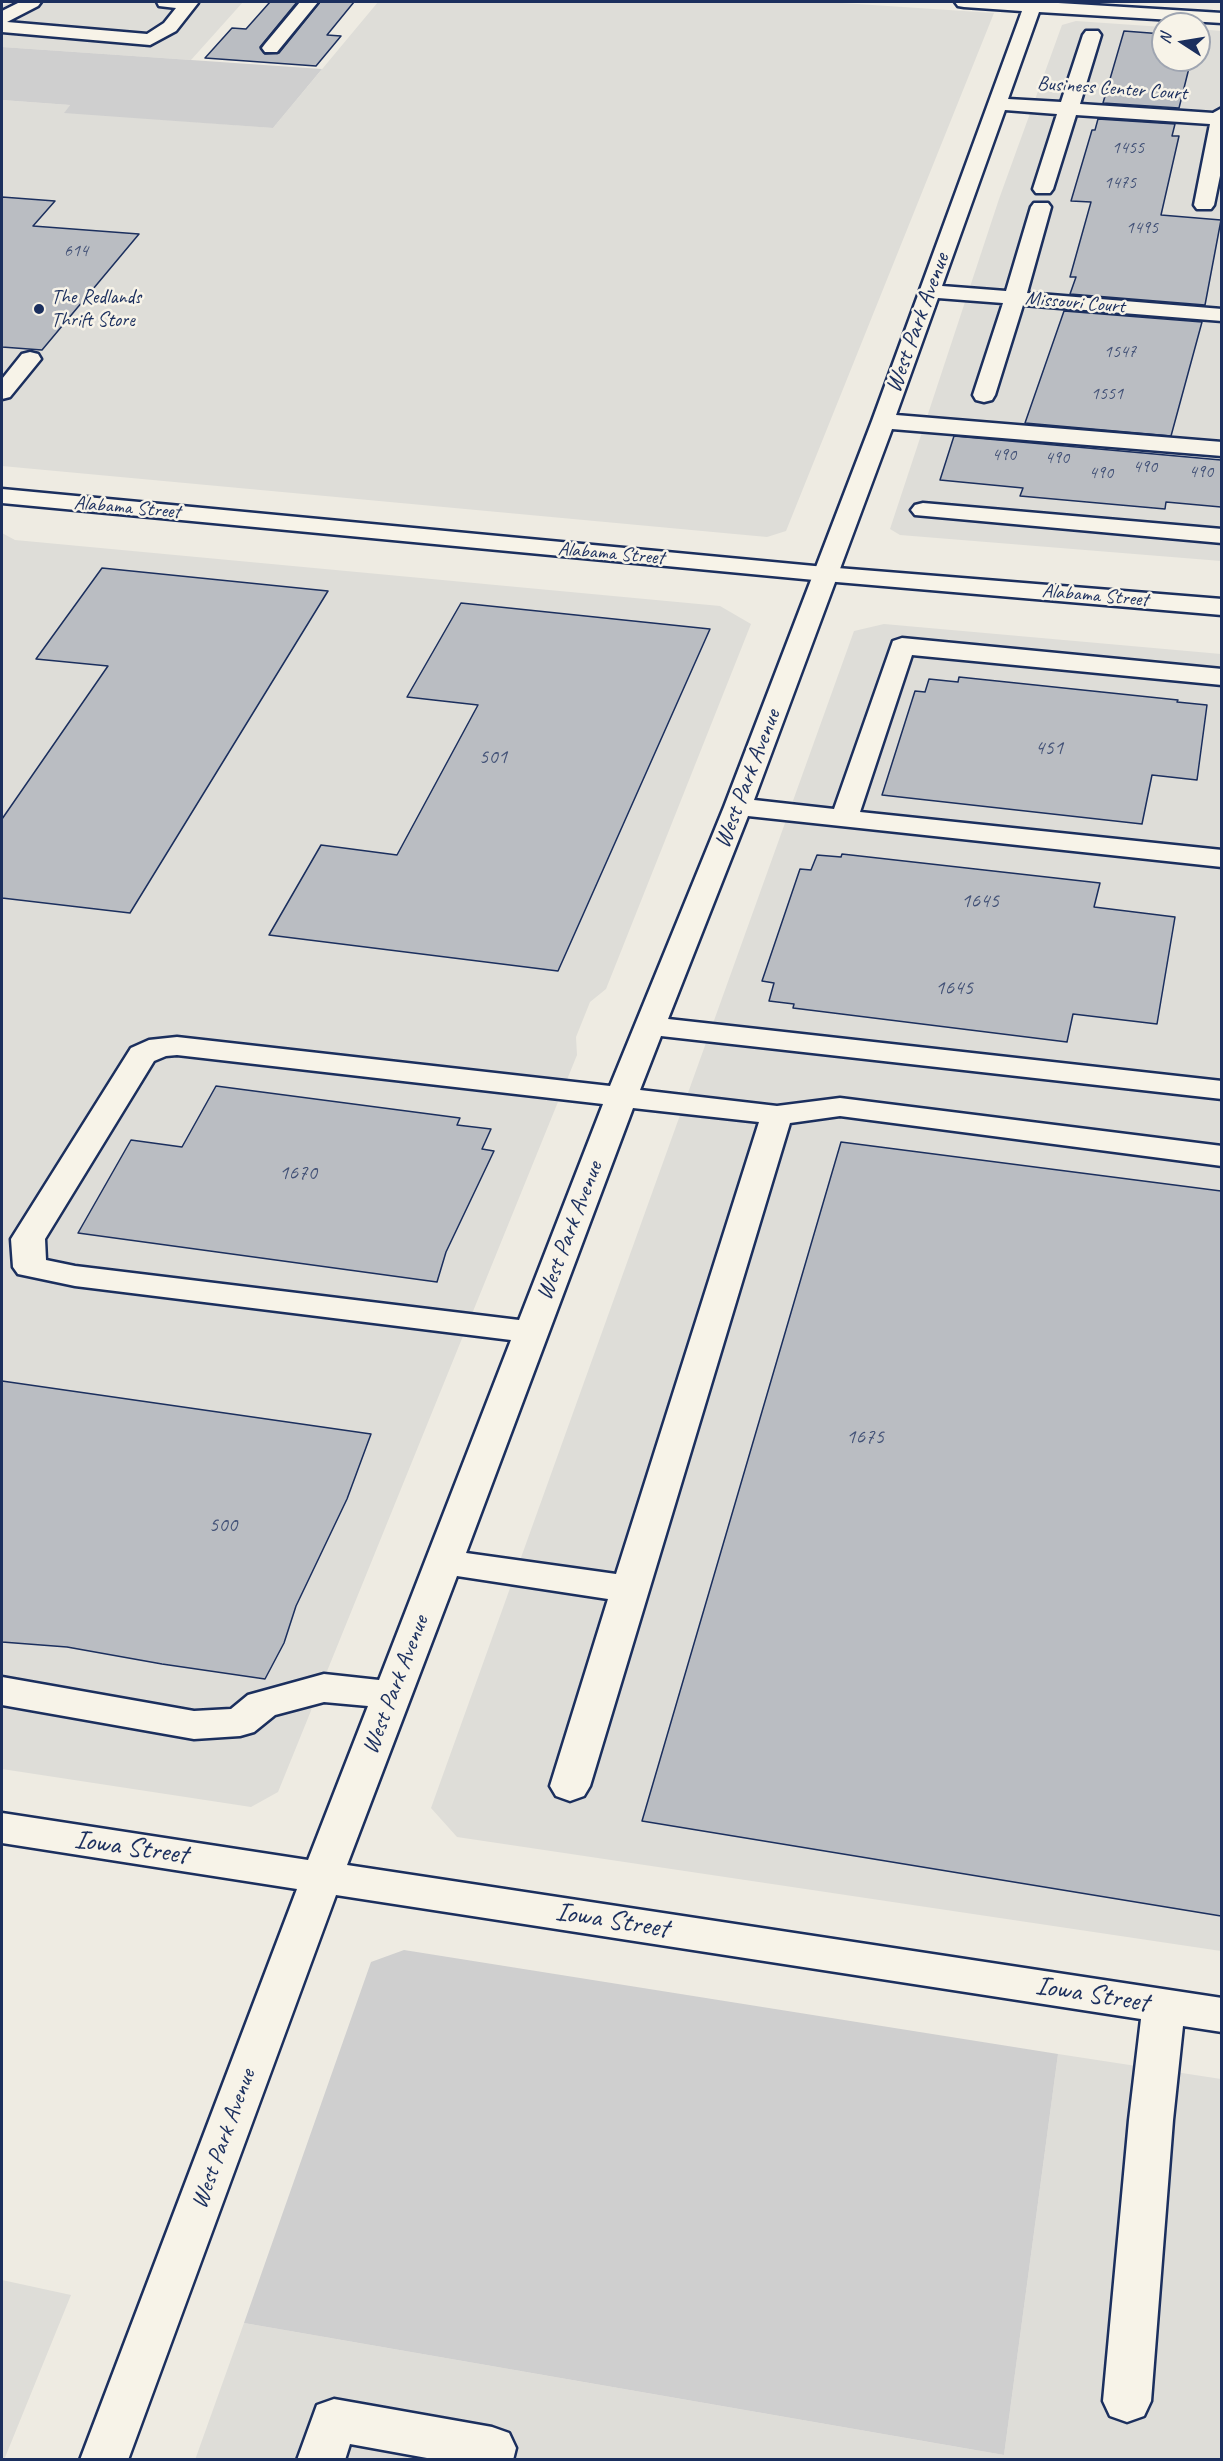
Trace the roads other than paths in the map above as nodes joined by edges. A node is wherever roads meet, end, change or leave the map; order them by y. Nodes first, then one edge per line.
1 (32, 2) edge
2 (165, 2) edge
3 (309, 2) edge
4 (964, 2) edge
5 (1033, 4) edge
6 (2, 18) edge
7 (1221, 18) edge
8 (2, 27) edge
9 (1092, 35) dead end
10 (271, 48) dead end
11 (999, 104) junction
12 (1070, 109) junction
13 (1221, 117) edge
14 (1204, 205) dead end
15 (929, 291) junction
16 (1015, 298) junction
17 (1221, 315) edge
18 (2, 357) edge
19 (2, 392) edge
20 (984, 395) dead end
21 (883, 421) junction
22 (1221, 449) edge
23 (2, 496) edge
24 (923, 510) dead end
25 (1221, 536) edge
26 (825, 574) junction
27 (1221, 607) edge
28 (1221, 677) edge
29 (738, 807) junction
30 (844, 819) junction
31 (1221, 860) edge
32 (649, 1026) junction
33 (1221, 1088) edge
34 (621, 1097) junction
35 (777, 1115) junction
36 (1221, 1156) edge
37 (531, 1332) junction
38 (444, 1562) junction
39 (630, 1589) junction
40 (2, 1691) edge
41 (392, 1695) junction
42 (570, 1786) dead end
43 (2, 1828) edge
44 (322, 1876) junction
45 (1164, 2006) junction
46 (1221, 2015) edge
47 (1127, 2401) dead end
48 (104, 2460) edge
49 (321, 2460) edge
50 (489, 2460) edge

1 - 6 street
2 - 8 street
3 - 10 street
4 - 5 street
5 - 7 street
5 - 11 street, West Park Avenue
9 - 12 street
11 - 12 street, Business Center Court
11 - 15 street, West Park Avenue
12 - 13 street, Business Center Court
12 - 16 street
13 - 14 street
15 - 16 street, Missouri Court
15 - 21 street, West Park Avenue
16 - 17 street, Missouri Court
16 - 20 street
18 - 19 street
21 - 22 street
21 - 26 street, West Park Avenue
23 - 26 street, Alabama Street
24 - 25 street
26 - 27 street, Alabama Street
26 - 29 street, West Park Avenue
28 - 30 street
29 - 30 street
29 - 32 street, West Park Avenue
30 - 31 street
32 - 33 street
32 - 34 street, West Park Avenue
34 - 35 street
34 - 37 street, West Park Avenue
34 - 37 street
35 - 36 street
35 - 39 street
37 - 38 street, West Park Avenue
38 - 39 street
38 - 41 street, West Park Avenue
39 - 42 street
40 - 41 street
41 - 44 street, West Park Avenue
43 - 44 street, Iowa Street
44 - 45 street, Iowa Street
44 - 48 street, West Park Avenue
45 - 46 street, Iowa Street
45 - 47 street
49 - 50 street

